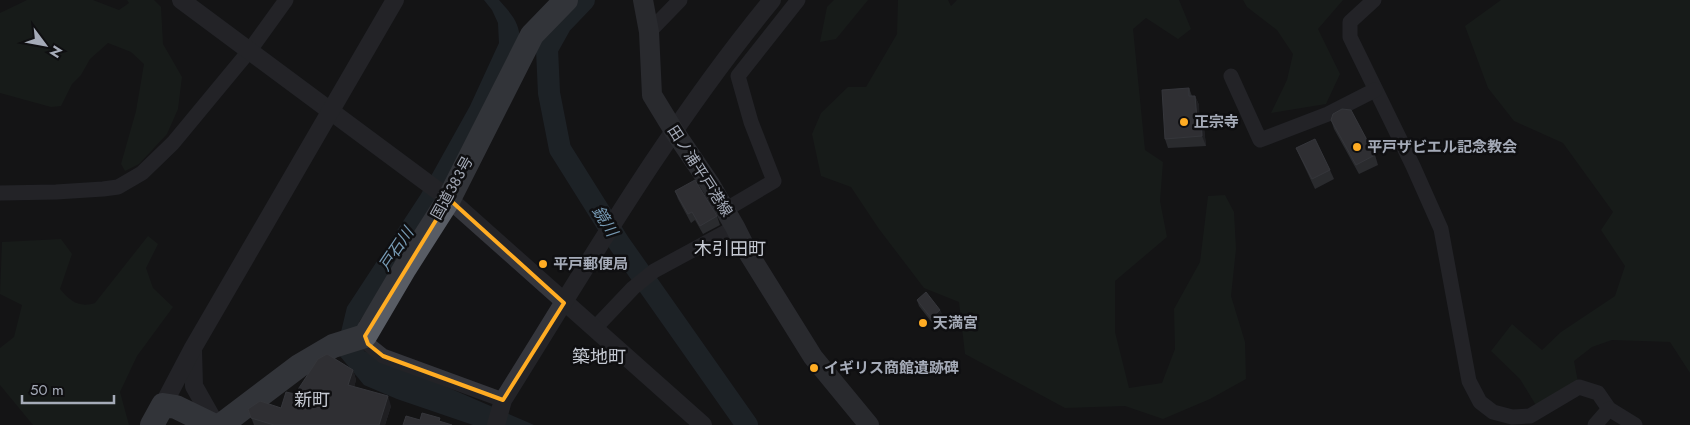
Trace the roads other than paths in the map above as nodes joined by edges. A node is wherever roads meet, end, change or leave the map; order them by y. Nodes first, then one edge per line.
1 (180, 0) edge
2 (286, 0) edge
3 (395, 0) edge
4 (566, 0) edge
5 (643, 0) edge
6 (680, 0) edge
7 (772, 0) edge
8 (798, 0) edge
9 (1374, 0) edge
10 (649, 32) junction
11 (250, 50) junction
12 (1231, 76) dead end
13 (1376, 90) junction
14 (330, 111) junction
15 (674, 132) junction
16 (0, 193) edge
17 (449, 199) junction
18 (730, 218) junction
19 (564, 303) junction
20 (595, 328) junction
21 (365, 336) junction
22 (193, 348) junction
23 (503, 400) junction
24 (1609, 408) junction
25 (158, 415) edge
26 (215, 425) edge
27 (222, 425) edge
28 (496, 425) edge
29 (703, 425) edge
30 (869, 425) edge
31 (1595, 425) edge
32 (1635, 425) edge

1 - 11 street
2 - 11 street
3 - 14 street
4 - 17 highway, 国道383号
5 - 10 main road, 田ノ浦平戸港線
6 - 10 street
7 - 15 street
8 - 18 street
9 - 13 street
10 - 15 main road, 田ノ浦平戸港線
11 - 14 street
11 - 16 street
12 - 13 street
13 - 24 street
14 - 17 street
14 - 22 street
15 - 18 main road, 田ノ浦平戸港線
15 - 19 street
17 - 19 street
17 - 21 highway, 国道383号
18 - 20 street
18 - 30 main road, 田ノ浦平戸港線
19 - 20 street
19 - 23 street
20 - 29 street
21 - 23 street
21 - 27 highway
22 - 25 street
22 - 26 street
23 - 28 street
24 - 31 street
24 - 32 street
25 - 26 highway

